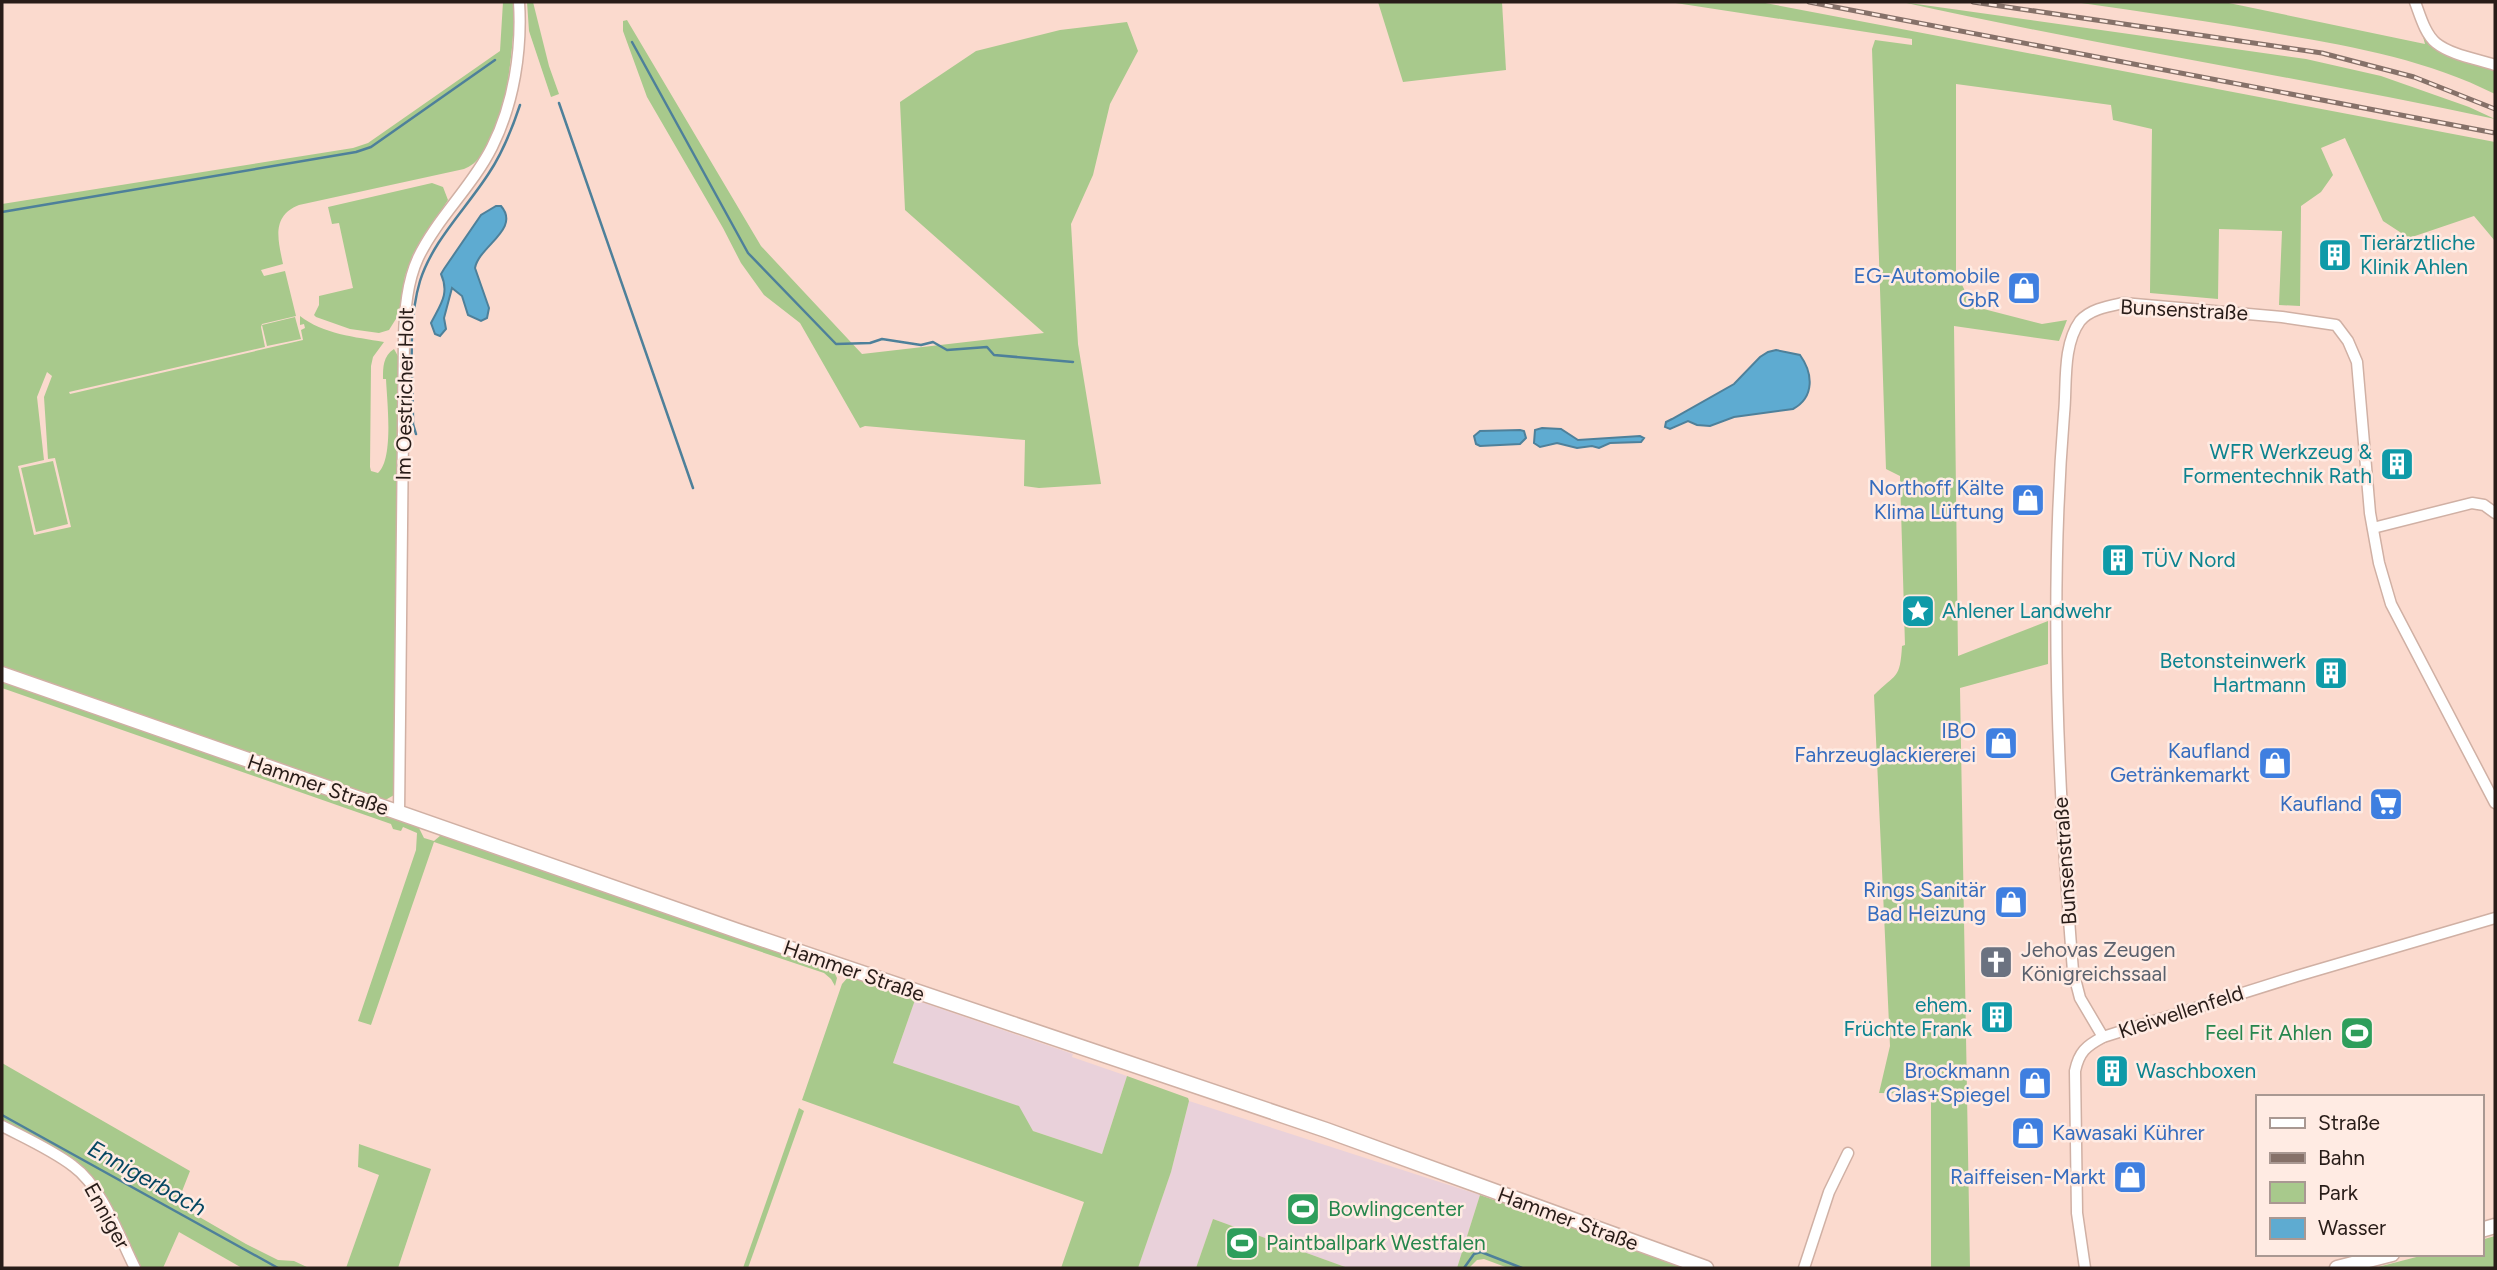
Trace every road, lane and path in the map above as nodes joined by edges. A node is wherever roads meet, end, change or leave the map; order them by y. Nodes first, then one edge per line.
1 (519, 2) edge
2 (2415, 2) edge
3 (2495, 65) edge
4 (2495, 513) edge
5 (2373, 528) junction
6 (2, 674) edge
7 (2495, 803) edge
8 (399, 814) junction
9 (2495, 918) edge
10 (2103, 1037) junction
11 (2, 1126) edge
12 (1849, 1153) dead end
13 (2384, 1256) edge
14 (135, 1268) edge
15 (1706, 1268) edge
16 (1804, 1268) edge
17 (2085, 1268) edge
18 (2337, 1268) edge

1 - 8 street, Im Oestricher Holt
2 - 3 street
4 - 5 street
5 - 7 street, Bunsenstraße
5 - 10 street, Bunsenstraße
6 - 8 main road, Hammer Straße
8 - 15 main road, Hammer Straße
9 - 10 street, Kleiwellenfeld
10 - 17 street, Kleiwellenfeld
11 - 14 street, Enniger
12 - 16 street
13 - 18 main road

